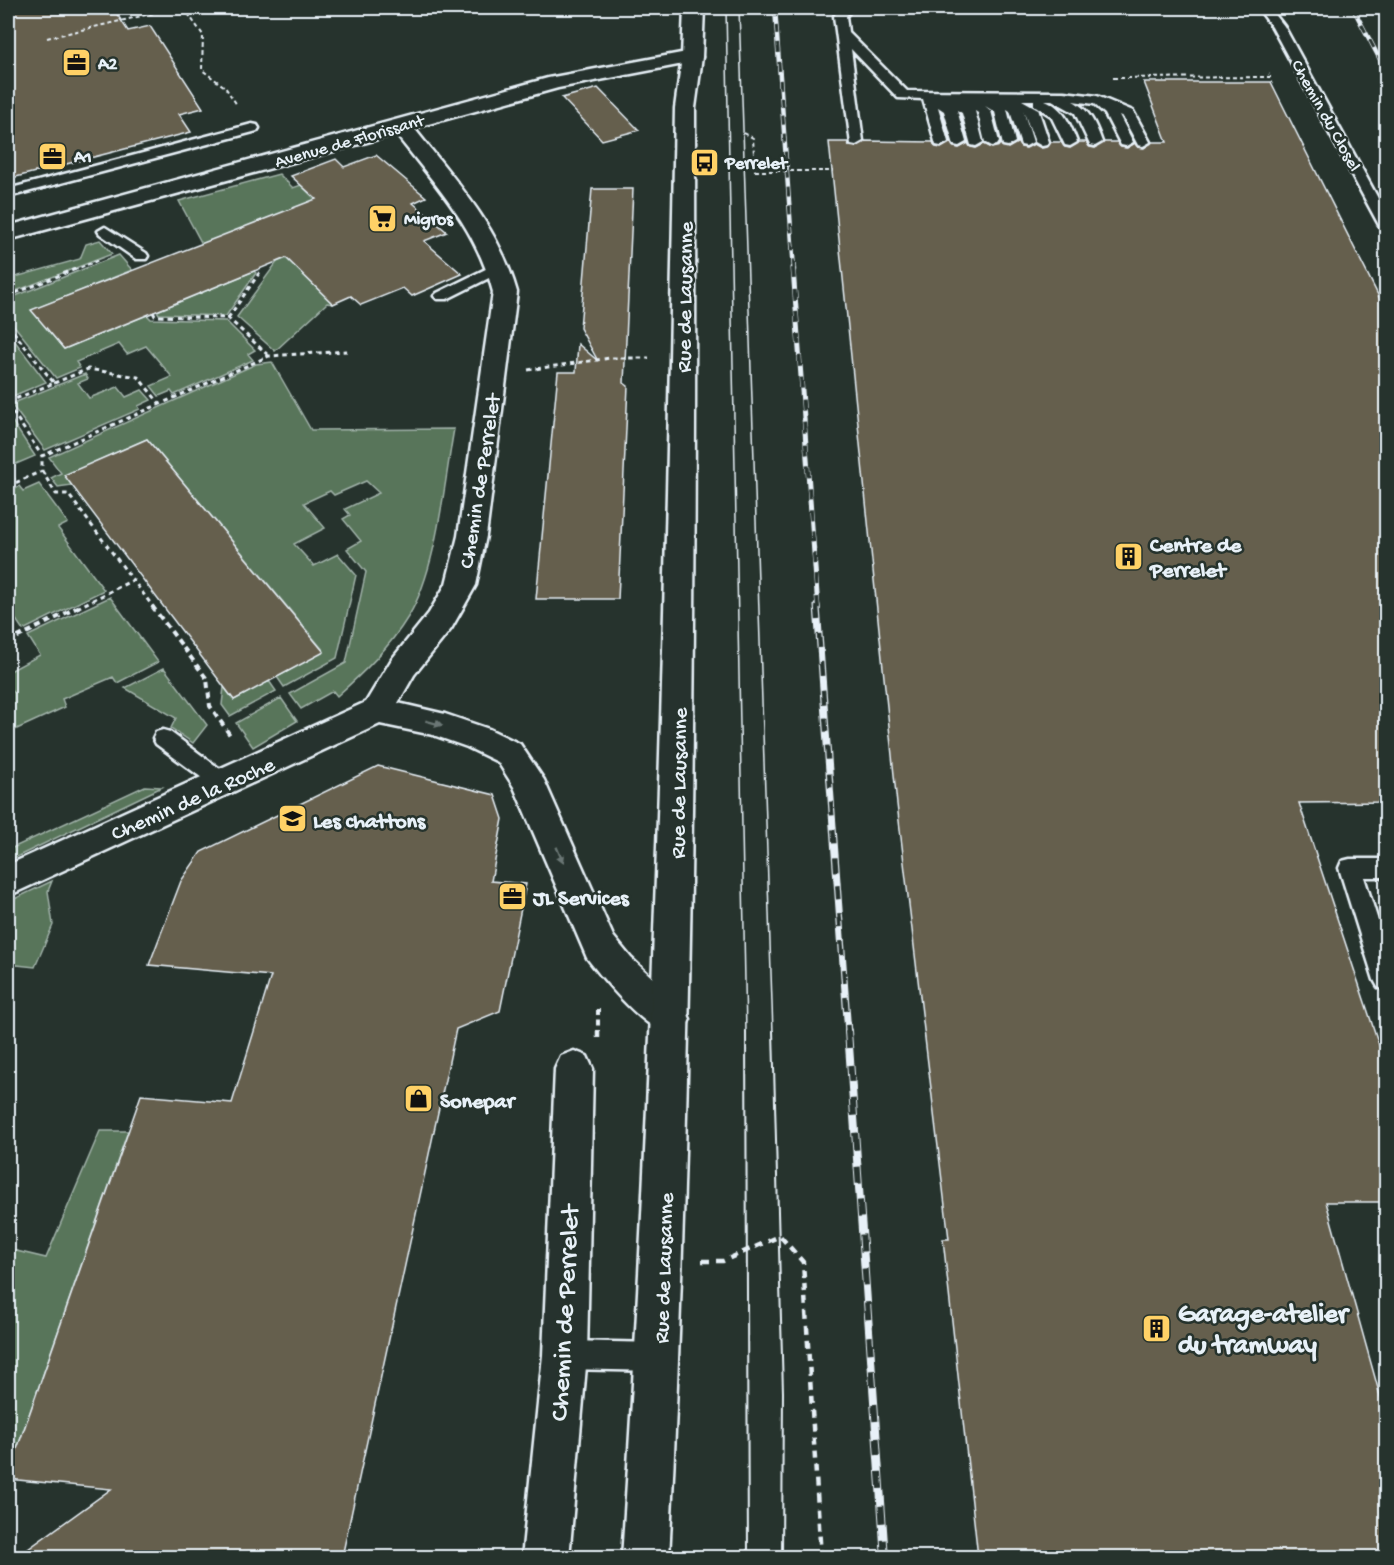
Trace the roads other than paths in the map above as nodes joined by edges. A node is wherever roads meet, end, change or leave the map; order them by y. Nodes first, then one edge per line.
1 (694, 8) edge
2 (847, 8) edge
3 (1264, 8) edge
4 (842, 33) junction
5 (692, 57) junction
6 (1035, 96) junction
7 (944, 97) junction
8 (978, 97) junction
9 (996, 97) junction
10 (1012, 97) junction
11 (1053, 97) junction
12 (1097, 100) junction
13 (401, 126) junction
14 (252, 128) road end
15 (856, 141) dead end
16 (1008, 141) dead end
17 (941, 142) dead end
18 (959, 142) dead end
19 (976, 142) dead end
20 (992, 142) dead end
21 (1026, 142) dead end
22 (1042, 142) dead end
23 (1070, 142) dead end
24 (1126, 142) dead end
25 (1143, 142) dead end
26 (8, 193) edge
27 (91, 210) junction
28 (1386, 225) edge
29 (8, 232) edge
30 (135, 252) road end
31 (500, 267) junction
32 (442, 296) dead end
33 (377, 711) junction
34 (163, 738) dead end
35 (224, 783) junction
36 (1386, 868) edge
37 (8, 881) edge
38 (1386, 980) edge
39 (671, 1020) junction
40 (574, 1069) dead end
41 (565, 1355) junction
42 (659, 1357) junction
43 (545, 1557) edge
44 (645, 1557) edge

1 - 5 street, Rue de Lausanne
2 - 4 lane
3 - 28 lane, Chemin du Closel
4 - 7 lane
4 - 15 lane
5 - 13 street, Avenue de Florissant
5 - 39 street, Rue de Lausanne
6 - 10 lane
6 - 11 lane
6 - 11 lane
7 - 8 lane
7 - 16 lane
7 - 17 lane
7 - 18 lane
7 - 19 lane
7 - 20 lane
8 - 9 lane
8 - 21 lane
9 - 10 lane
9 - 22 lane
10 - 23 lane
11 - 12 lane
12 - 24 lane
12 - 25 lane
13 - 27 street, Avenue de Florissant
13 - 31 street, Chemin de Perrelet
14 - 26 lane
27 - 29 street, Avenue de Florissant
27 - 30 lane
31 - 32 lane
31 - 33 street, Chemin de Perrelet
33 - 35 street, Chemin de la Roche
33 -> 39 street
34 - 35 lane
35 - 37 street, Chemin de la Roche
36 - 38 lane
39 - 42 street, Rue de Lausanne
40 - 41 street, Chemin de Perrelet
41 - 42 lane
41 - 43 street, Chemin de Perrelet
42 - 44 street, Rue de Lausanne

